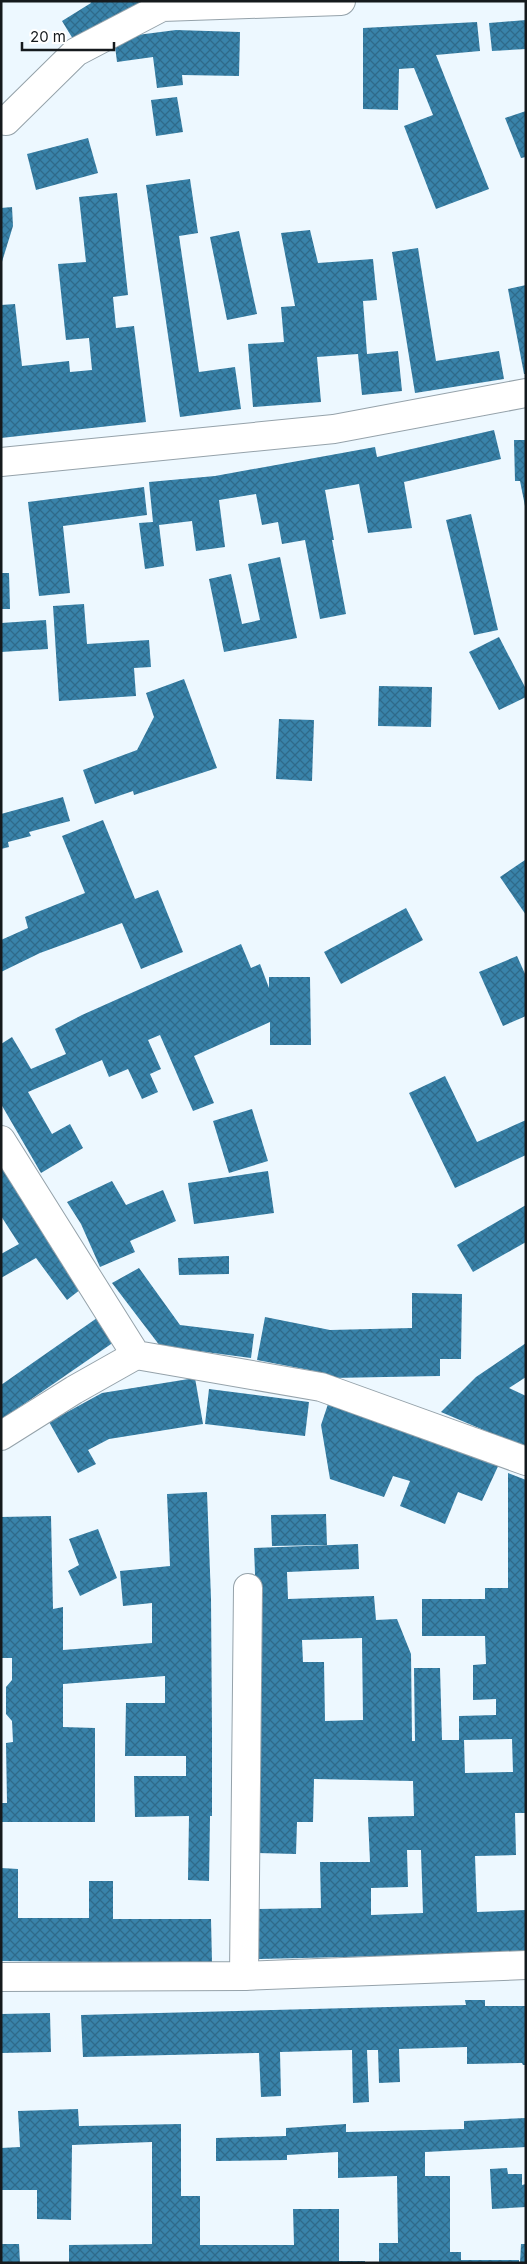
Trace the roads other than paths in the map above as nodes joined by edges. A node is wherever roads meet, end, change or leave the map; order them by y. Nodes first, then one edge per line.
1 (341, 1) edge
2 (6, 122) dead end
3 (526, 394) edge
4 (1, 462) edge
5 (1, 1140) edge
6 (136, 1355) junction
7 (1, 1436) edge
8 (526, 1461) edge
9 (248, 1588) dead end
10 (526, 1965) edge
11 (244, 1976) junction
12 (1, 1977) edge

1 - 2 street
3 - 4 street
5 - 6 street
6 - 7 street
6 - 8 street
9 - 11 street
10 - 11 street
11 - 12 street

